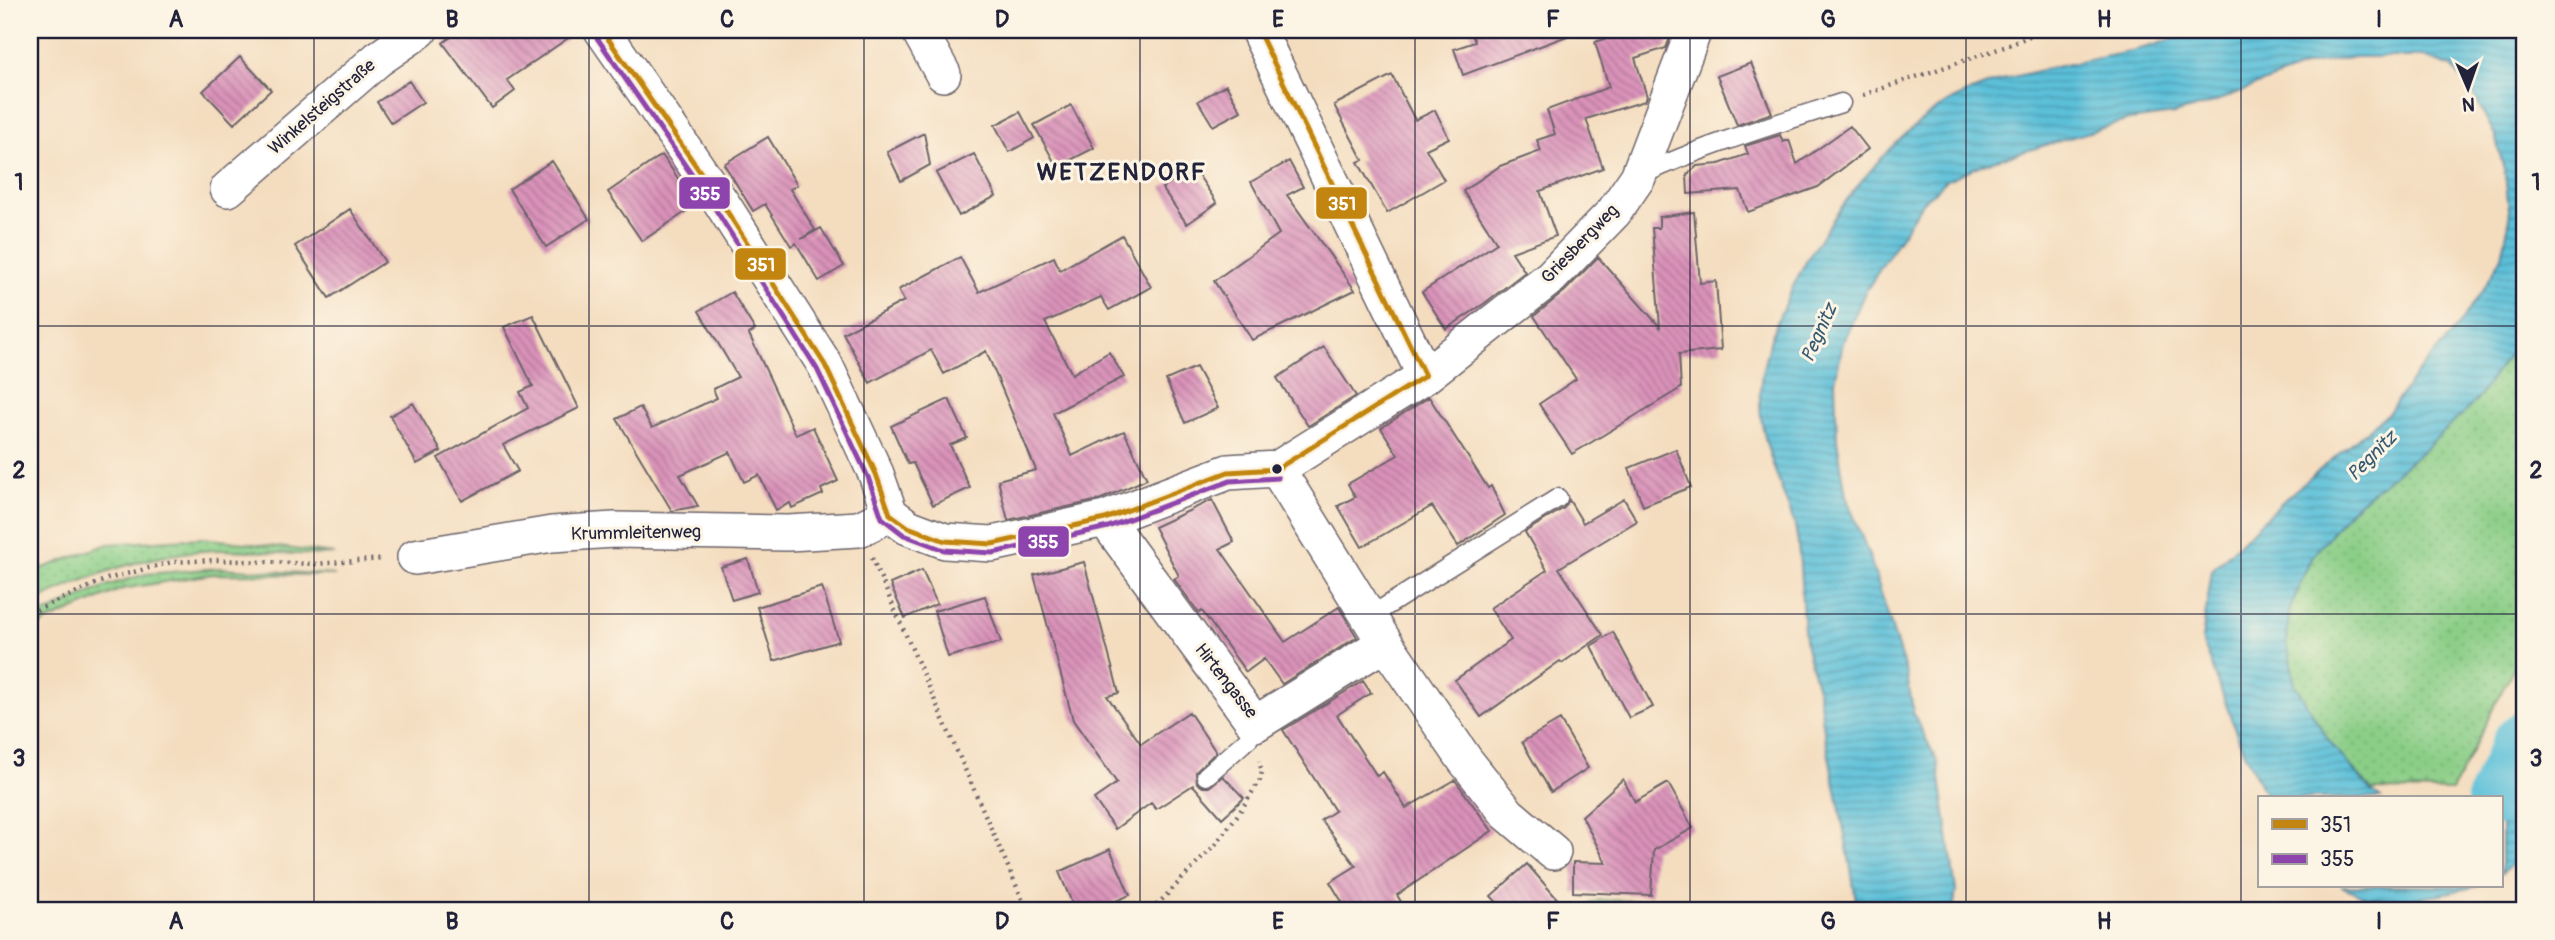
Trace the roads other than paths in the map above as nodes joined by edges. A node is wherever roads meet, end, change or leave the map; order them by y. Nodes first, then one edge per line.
1 (420, 30) edge
2 (602, 30) edge
3 (919, 30) edge
4 (1258, 30) edge
5 (1694, 30) edge
6 (943, 74) dead end
7 (1841, 103) road end
8 (1638, 177) junction
9 (228, 189) dead end
10 (1426, 376) junction
11 (1277, 469) junction
12 (1558, 498) dead end
13 (890, 514) junction
14 (1105, 519) junction
15 (415, 557) road end
16 (1377, 630) junction
17 (1252, 731) junction
18 (1206, 776) dead end
19 (1553, 852) dead end

1 - 9 street, Winkelsteigstraße
2 - 13 street
3 - 6 street
4 - 10 street
5 - 8 street, Griesbergweg
7 - 8 lane
8 - 10 street, Griesbergweg
10 - 11 street, Griesbergweg
11 - 14 street
11 - 16 street
12 - 16 lane
13 - 14 street
13 - 15 street, Krummleitenweg
14 - 17 street, Hirtengasse
16 - 17 street, Hirtengasse
16 - 19 street
17 - 18 lane

